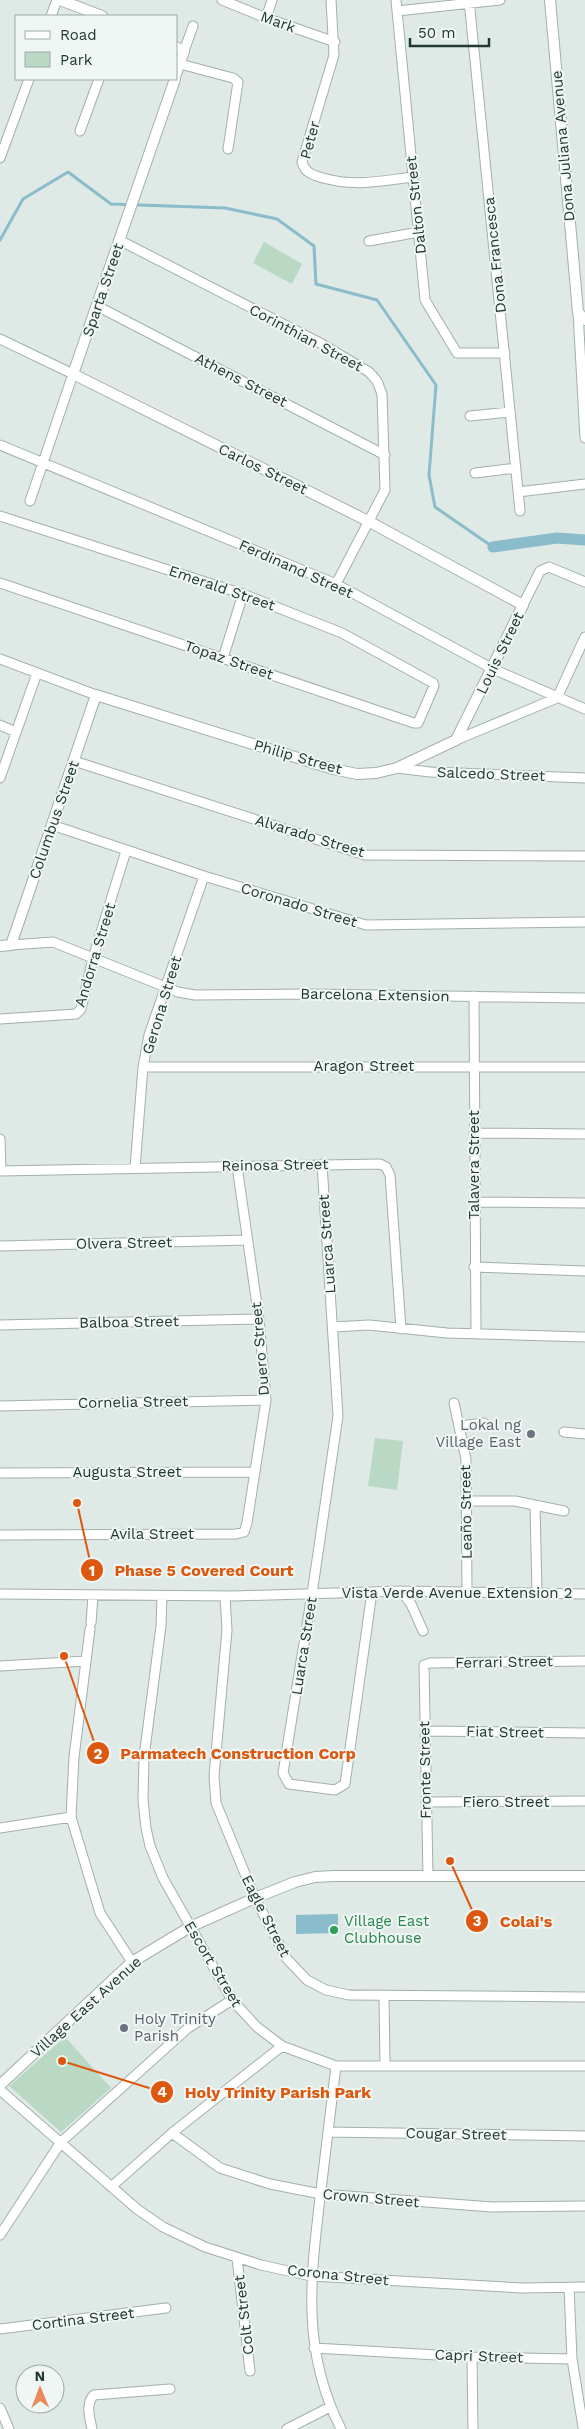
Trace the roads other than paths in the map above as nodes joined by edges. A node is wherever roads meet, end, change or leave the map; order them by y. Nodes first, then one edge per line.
1 (58, 0) edge
2 (222, 0) edge
3 (272, 0) edge
4 (331, 0) edge
5 (396, 0) edge
6 (500, 0) edge
7 (550, 0) edge
8 (469, 2) edge
9 (398, 11) junction
10 (51, 15) edge
11 (99, 15) edge
12 (266, 18) junction
13 (193, 26) dead end
14 (335, 42) junction
15 (180, 49) edge
16 (180, 64) junction
17 (178, 69) edge
18 (29, 80) edge
19 (99, 80) edge
20 (175, 80) edge
21 (80, 130) dead end
22 (228, 149) dead end
23 (0, 158) edge
24 (413, 177) junction
25 (419, 232) junction
26 (120, 240) junction
27 (369, 241) dead end
28 (97, 306) junction
29 (578, 312) junction
30 (585, 320) edge
31 (0, 339) edge
32 (504, 353) junction
33 (73, 374) junction
34 (510, 412) junction
35 (470, 416) dead end
36 (585, 438) edge
37 (0, 445) edge
38 (385, 455) junction
39 (44, 462) junction
40 (516, 468) junction
41 (475, 473) dead end
42 (585, 484) edge
43 (518, 492) junction
44 (30, 501) dead end
45 (520, 511) dead end
46 (0, 516) edge
47 (368, 521) junction
48 (0, 582) edge
49 (585, 582) edge
50 (336, 584) junction
51 (243, 594) junction
52 (523, 605) junction
53 (585, 637) edge
54 (223, 658) junction
55 (0, 659) edge
56 (493, 669) junction
57 (37, 673) junction
58 (434, 684) joint
59 (96, 695) junction
60 (557, 698) junction
61 (585, 709) edge
62 (0, 726) edge
63 (16, 732) junction
64 (456, 740) junction
65 (74, 761) junction
66 (397, 768) junction
67 (0, 778) edge
68 (585, 778) edge
69 (52, 825) junction
70 (126, 851) junction
71 (585, 856) edge
72 (204, 876) junction
73 (585, 922) edge
74 (11, 945) junction
75 (0, 946) edge
76 (93, 958) junction
77 (166, 987) junction
78 (474, 996) junction
79 (585, 998) edge
80 (0, 1019) edge
81 (474, 1066) junction
82 (143, 1067) junction
83 (585, 1067) edge
84 (474, 1132) junction
85 (585, 1134) edge
86 (0, 1139) edge
87 (322, 1164) junction
88 (237, 1166) junction
89 (135, 1168) junction
90 (1, 1171) edge
91 (474, 1202) junction
92 (585, 1203) edge
93 (248, 1240) junction
94 (0, 1246) edge
95 (474, 1267) junction
96 (585, 1271) edge
97 (259, 1318) junction
98 (0, 1325) edge
99 (334, 1327) junction
100 (400, 1329) junction
101 (476, 1334) junction
102 (585, 1337) edge
103 (266, 1400) junction
104 (454, 1403) dead end
105 (0, 1406) edge
106 (484, 1423) dead end
107 (460, 1426) junction
108 (564, 1432) dead end
109 (585, 1434) edge
110 (0, 1472) edge
111 (254, 1472) junction
112 (468, 1501) junction
113 (535, 1505) junction
114 (564, 1511) dead end
115 (244, 1532) joint
116 (0, 1534) edge
117 (401, 1591) junction
118 (372, 1592) junction
119 (467, 1592) junction
120 (536, 1593) junction
121 (0, 1594) edge
122 (312, 1594) junction
123 (585, 1594) edge
124 (93, 1596) junction
125 (162, 1596) junction
126 (225, 1596) junction
127 (423, 1631) dead end
128 (86, 1661) junction
129 (585, 1661) edge
130 (424, 1665) joint
131 (0, 1666) edge
132 (425, 1731) junction
133 (585, 1733) edge
134 (585, 1801) edge
135 (426, 1802) junction
136 (71, 1818) junction
137 (0, 1828) edge
138 (428, 1876) junction
139 (585, 1876) edge
140 (256, 1898) junction
141 (190, 1926) junction
142 (132, 1962) junction
143 (384, 1996) junction
144 (585, 1998) edge
145 (232, 2000) junction
146 (282, 2046) junction
147 (385, 2065) junction
148 (336, 2066) junction
149 (585, 2066) edge
150 (0, 2085) edge
151 (0, 2090) edge
152 (328, 2132) junction
153 (172, 2133) junction
154 (585, 2136) edge
155 (61, 2142) junction
156 (111, 2187) junction
157 (320, 2194) junction
158 (585, 2206) edge
159 (0, 2235) edge
160 (237, 2258) junction
161 (311, 2276) junction
162 (569, 2287) junction
163 (585, 2287) edge
164 (166, 2308) dead end
165 (0, 2329) edge
166 (314, 2348) junction
167 (472, 2357) junction
168 (572, 2359) junction
169 (250, 2371) dead end
170 (170, 2389) dead end
171 (330, 2407) junction
172 (0, 2408) edge
173 (583, 2428) edge
174 (9, 2429) edge
175 (92, 2429) edge
176 (287, 2429) edge
177 (341, 2429) edge
178 (474, 2429) edge

1 - 10 street
1 - 11 street
2 - 12 street, Mark
3 - 12 street
4 - 14 street, Peter
5 - 9 street, Dalton Street
6 - 8 street
7 - 29 street, Dona Juliana Avenue
8 - 9 street
8 - 32 street, Dona Francesca
9 - 24 street, Dalton Street
12 - 14 street, Mark
13 - 15 street
14 - 24 street, Peter
15 - 16 street
16 - 17 street
16 - 22 street
18 - 23 street
19 - 21 street
20 - 26 street, Sparta Street
24 - 25 street, Dalton Street
25 - 27 street
25 - 32 street, Dalton Street
26 - 28 street, Sparta Street
26 - 38 street, Corinthian Street
28 - 33 street, Sparta Street
28 - 38 street, Athens Street
29 - 30 street
29 - 36 street
31 - 33 street, Carlos Street
32 - 34 street, Dona Francesca
33 - 39 street, Sparta Street
33 - 47 street, Carlos Street
34 - 35 street
34 - 40 street, Dona Francesca
37 - 39 street, Ferdinand Street
38 - 47 street, Corinthian Street
39 - 44 street, Sparta Street
39 - 50 street, Ferdinand Street
40 - 41 street
40 - 43 street, Dona Francesca
42 - 43 street
43 - 45 street, Dona Francesca
46 - 51 street, Emerald Street
47 - 50 street, Corinthian Street
47 - 52 street, Carlos Street
48 - 54 street, Topaz Street
49 - 52 street, Louis Street
50 - 56 street, Ferdinand Street
51 - 54 street
51 - 58 street, Emerald Street
52 - 56 street, Louis Street
53 - 60 street
54 - 58 street, Topaz Street
55 - 57 street, Philip Street
56 - 60 street, Ferdinand Street
56 - 64 street, Louis Street
57 - 59 street, Philip Street
57 - 63 street
59 - 65 street, Columbus Street
59 - 66 street, Philip Street
60 - 61 street, Ferdinand Street
60 - 64 street, Philip Street
62 - 63 street
63 - 67 street
64 - 66 street, Philip Street
65 - 69 street, Columbus Street
65 - 71 street, Alvarado Street
66 - 68 street, Salcedo Street
69 - 70 street, Coronado Street
69 - 74 street, Columbus Street
70 - 72 street, Coronado Street
70 - 76 street, Andorra Street
72 - 73 street, Coronado Street
72 - 77 street, Gerona Street
74 - 75 street
74 - 76 street, Barcelona Extension
76 - 77 street, Barcelona Extension
76 - 80 street, Andorra Street
77 - 78 street, Barcelona Extension
77 - 82 street, Gerona Street
78 - 79 street, Barcelona Extension
78 - 81 street, Talavera Street
81 - 82 street, Aragon Street
81 - 83 street, Aragon Street
81 - 84 street, Talavera Street
82 - 89 street, Gerona Street
84 - 85 street
84 - 91 street, Talavera Street
86 - 90 street
87 - 88 street, Reinosa Street
87 - 99 street, Luarca Street
87 - 100 street, Reinosa Street
88 - 89 street, Reinosa Street
88 - 93 street, Duero Street
89 - 90 street, Reinosa Street
91 - 92 street
91 - 95 street, Talavera Street
93 - 94 street, Olvera Street
93 - 97 street, Duero Street
95 - 96 street
95 - 101 street, Talavera Street
97 - 98 street, Balboa Street
97 - 103 street, Duero Street
99 - 100 street
99 - 122 street, Luarca Street
100 - 101 street
101 - 102 street
103 - 105 street, Cornelia Street
103 - 111 street, Duero Street
104 - 107 street, Leaño Street
106 - 107 street
107 - 112 street, Leaño Street
108 - 109 street
110 - 111 street, Augusta Street
111 - 115 street, Duero Street
112 - 113 street
112 - 119 street, Leaño Street
113 - 114 street
113 - 120 street
115 - 116 street, Avila Street
117 - 118 street, Vista Verde Avenue Extension 2
117 - 119 street, Vista Verde Avenue Extension 2
117 - 127 street
118 - 122 street, Vista Verde Avenue Extension 2
118 - 122 street, Luarca Street
119 - 120 street, Vista Verde Avenue Extension 2
120 - 123 street, Vista Verde Avenue Extension 2
121 - 124 street, Vista Verde Avenue Extension 2
122 - 126 street, Vista Verde Avenue Extension 2
124 - 125 street, Vista Verde Avenue Extension 2
124 - 128 street
125 - 126 street, Vista Verde Avenue Extension 2
125 - 141 street, Escort Street
126 - 140 street, Eagle Street
128 - 131 street
128 - 136 street
129 - 130 street, Ferrari Street
130 - 132 street, Fronte Street
132 - 133 street, Fiat Street
132 - 135 street, Fronte Street
134 - 135 street, Fiero Street
135 - 138 street, Fronte Street
136 - 137 street
136 - 142 street
138 - 139 street, Village East Avenue
138 - 140 street, Village East Avenue
140 - 141 street, Village East Avenue
140 - 143 street, Eagle Street
141 - 142 street, Village East Avenue
141 - 145 street, Escort Street
142 - 150 street, Village East Avenue
143 - 144 street, Eagle Street
143 - 147 street
145 - 146 street, Escort Street
145 - 155 street
146 - 148 street, Escort Street
146 - 153 street
147 - 148 street, Escort Street
147 - 149 street, Escort Street
148 - 152 street
151 - 155 street, Corona Street
152 - 154 street, Cougar Street
152 - 157 street
153 - 156 street
153 - 157 street, Crown Street
155 - 156 street, Corona Street
155 - 159 street
156 - 160 street, Corona Street
157 - 158 street, Crown Street
157 - 161 street
160 - 161 street, Corona Street
160 - 169 street, Colt Street
161 - 162 street, Corona Street
161 - 166 street
162 - 163 street, Corona Street
162 - 168 street
164 - 165 street, Cortina Street
166 - 167 street, Capri Street
166 - 171 street
167 - 168 street, Capri Street
167 - 178 street
168 - 173 street
170 - 175 street
171 - 176 street
171 - 177 street
172 - 174 street

